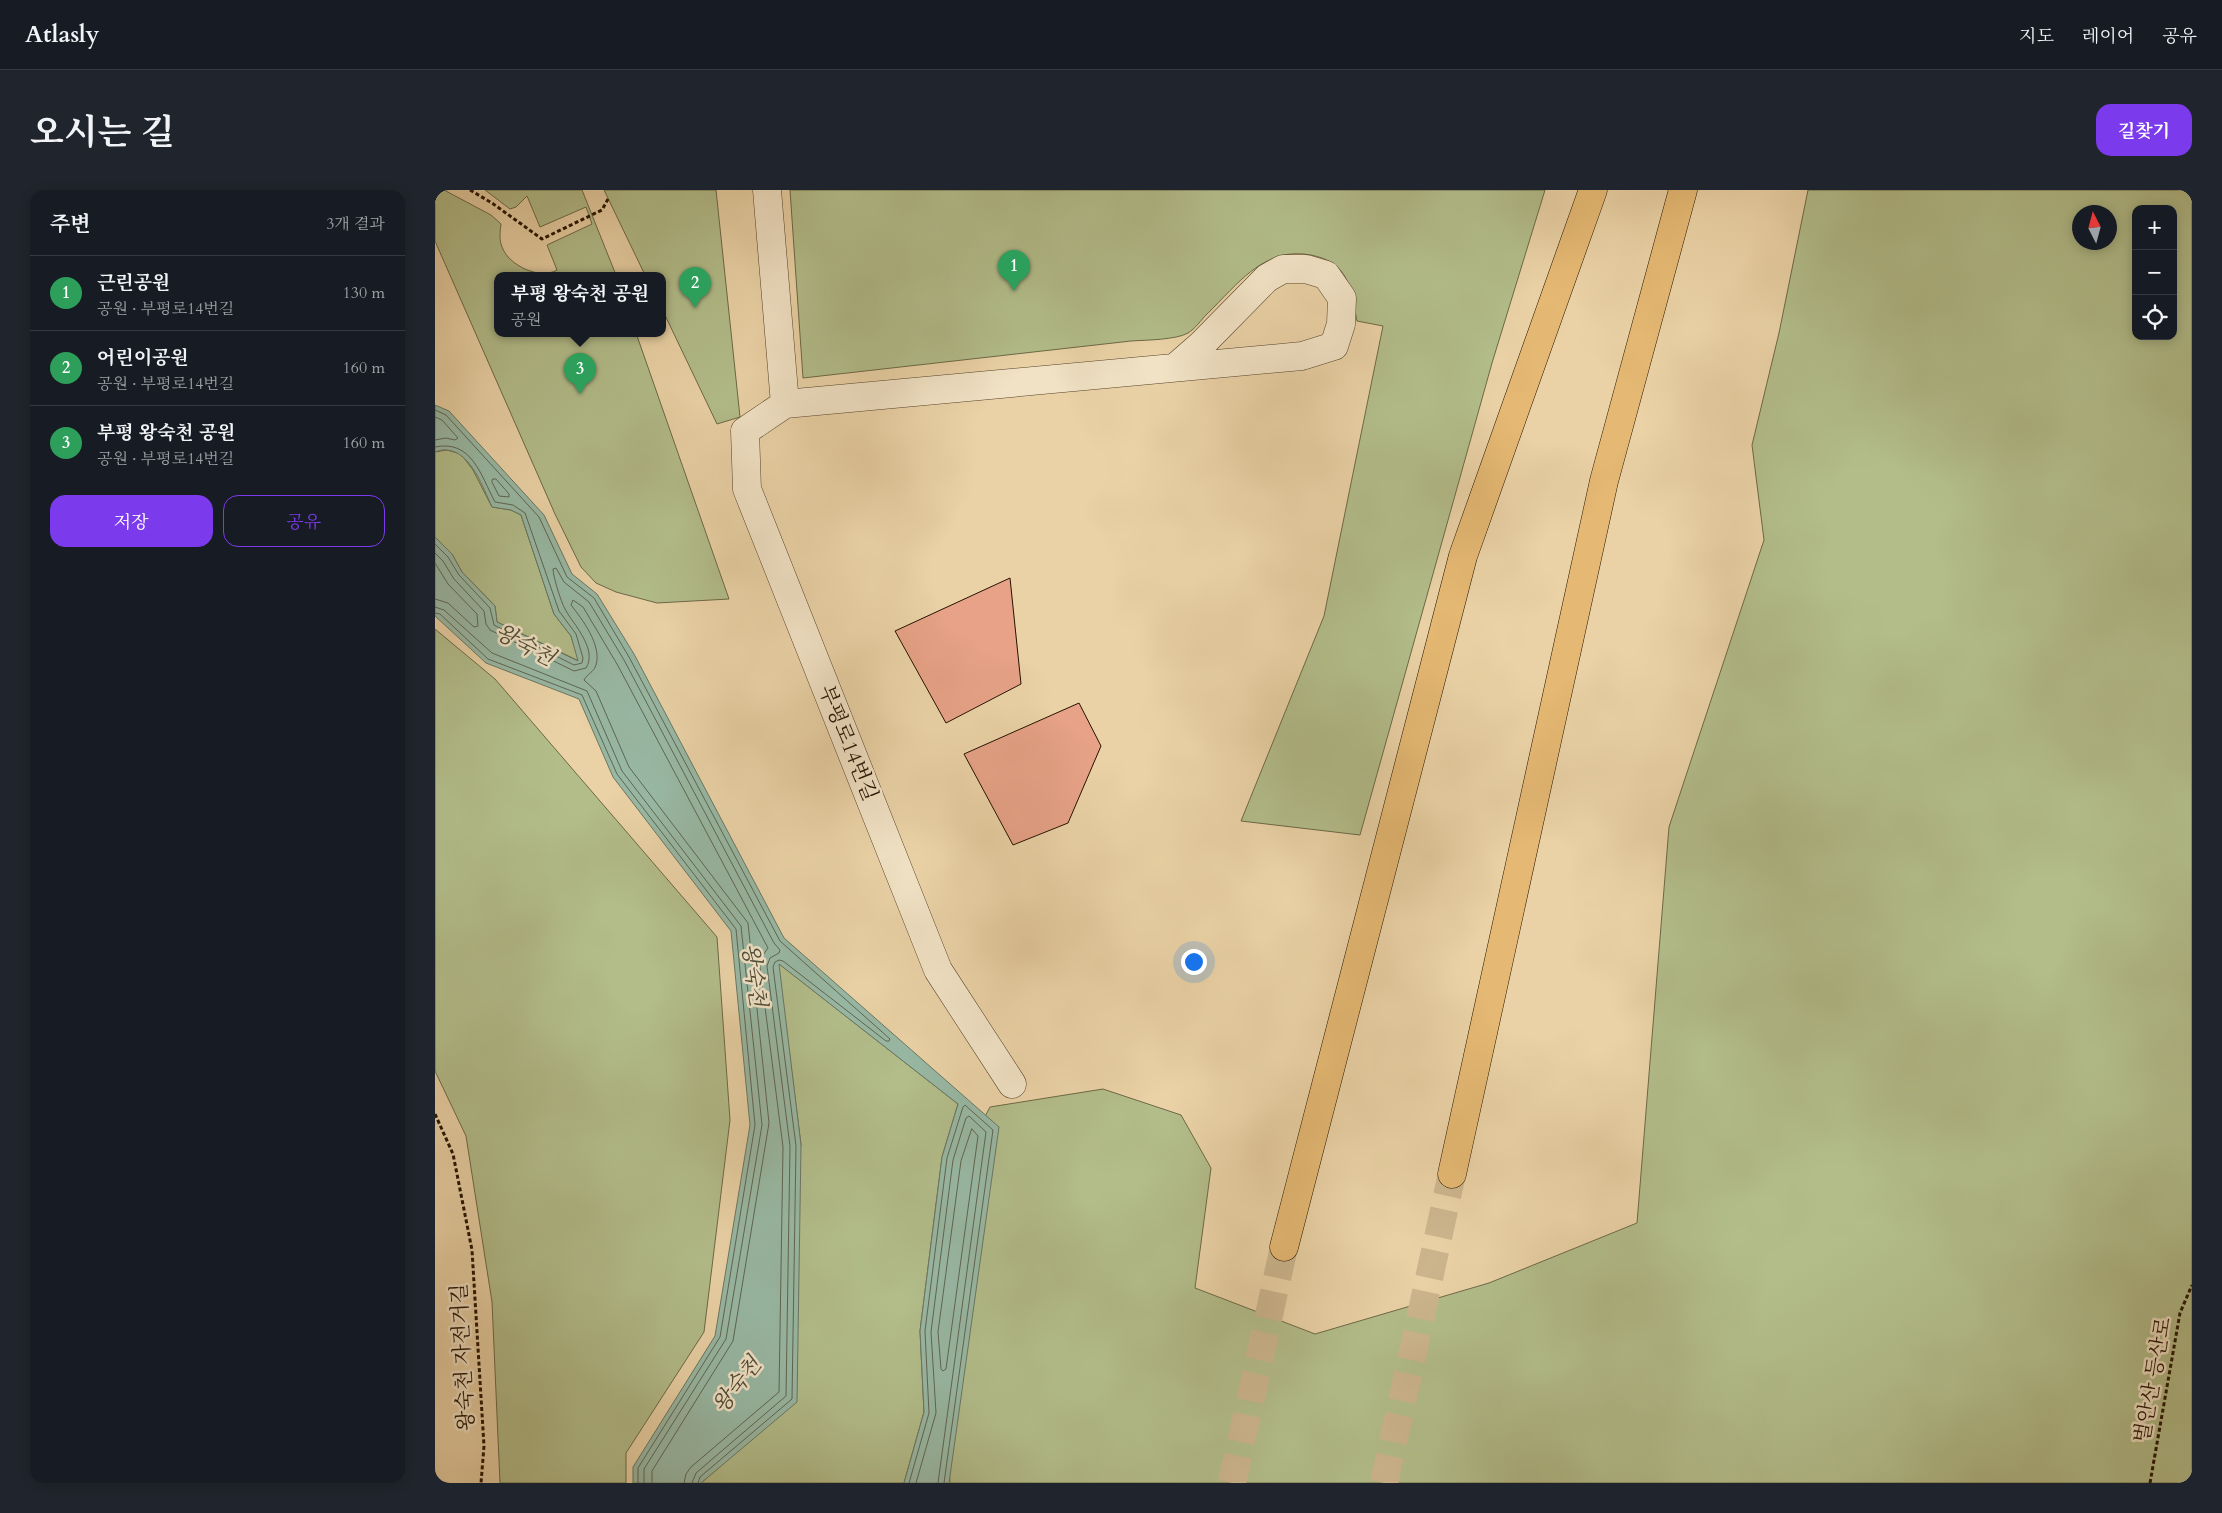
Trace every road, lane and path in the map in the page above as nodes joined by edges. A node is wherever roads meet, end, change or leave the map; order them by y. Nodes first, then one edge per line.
1 (470, 190) edge
2 (767, 190) edge
3 (1593, 190) edge
4 (1683, 190) edge
5 (608, 199) dead end
6 (1177, 366) junction
7 (785, 404) junction
8 (1012, 1084) dead end
9 (435, 1114) edge
10 (1451, 1174) tunnel mouth
11 (1284, 1247) tunnel mouth
12 (2192, 1285) edge
13 (481, 1483) edge
14 (2150, 1483) edge

1 - 5 path
2 - 7 street
3 - 11 highway
4 - 10 highway
6 - 6 street
6 - 7 street
7 - 8 street, 부평로14번길
9 - 13 path, 왕숙천 자전거길
12 - 14 path, 벌안산 등산로

